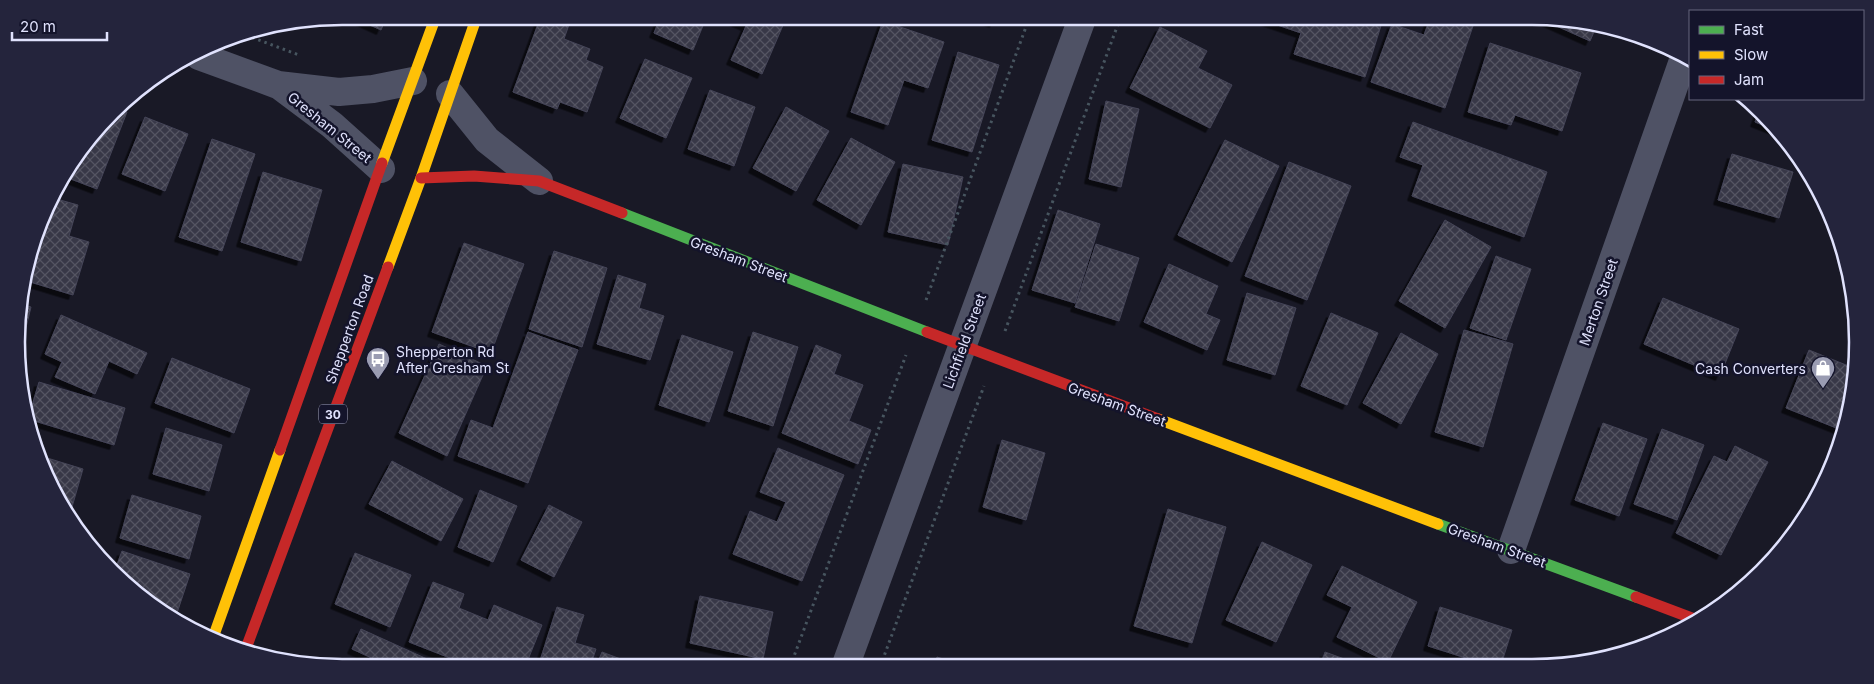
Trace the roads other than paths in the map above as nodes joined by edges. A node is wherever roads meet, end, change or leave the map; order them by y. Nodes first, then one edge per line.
1 (433, 25) edge
2 (474, 25) edge
3 (1080, 25) edge
4 (203, 58) edge
5 (1682, 63) edge
6 (413, 81) junction
7 (278, 86) junction
8 (450, 94) junction
9 (381, 169) junction
10 (420, 178) junction
11 (539, 181) junction
12 (962, 346) junction
13 (1511, 550) junction
14 (1690, 617) edge
15 (215, 632) edge
16 (247, 644) edge
17 (848, 659) edge

1 - 6 main road, Shepperton Road
2 - 8 main road, Shepperton Road / 30
3 - 12 street, Lichfield Street
4 - 7 street, Gresham Street
5 - 13 street, Merton Street
6 - 7 street, Gresham Street
6 - 9 main road, Shepperton Road
7 - 9 street, Gresham Street
8 - 10 main road, Shepperton Road / 30
8 - 11 street, Gresham Street
9 - 15 main road, Shepperton Road
10 - 11 main road, Gresham Street
10 - 16 main road, Shepperton Road / 30
11 - 12 main road, Gresham Street
12 - 13 main road, Gresham Street
12 - 17 street, Lichfield Street
13 - 14 main road, Gresham Street

